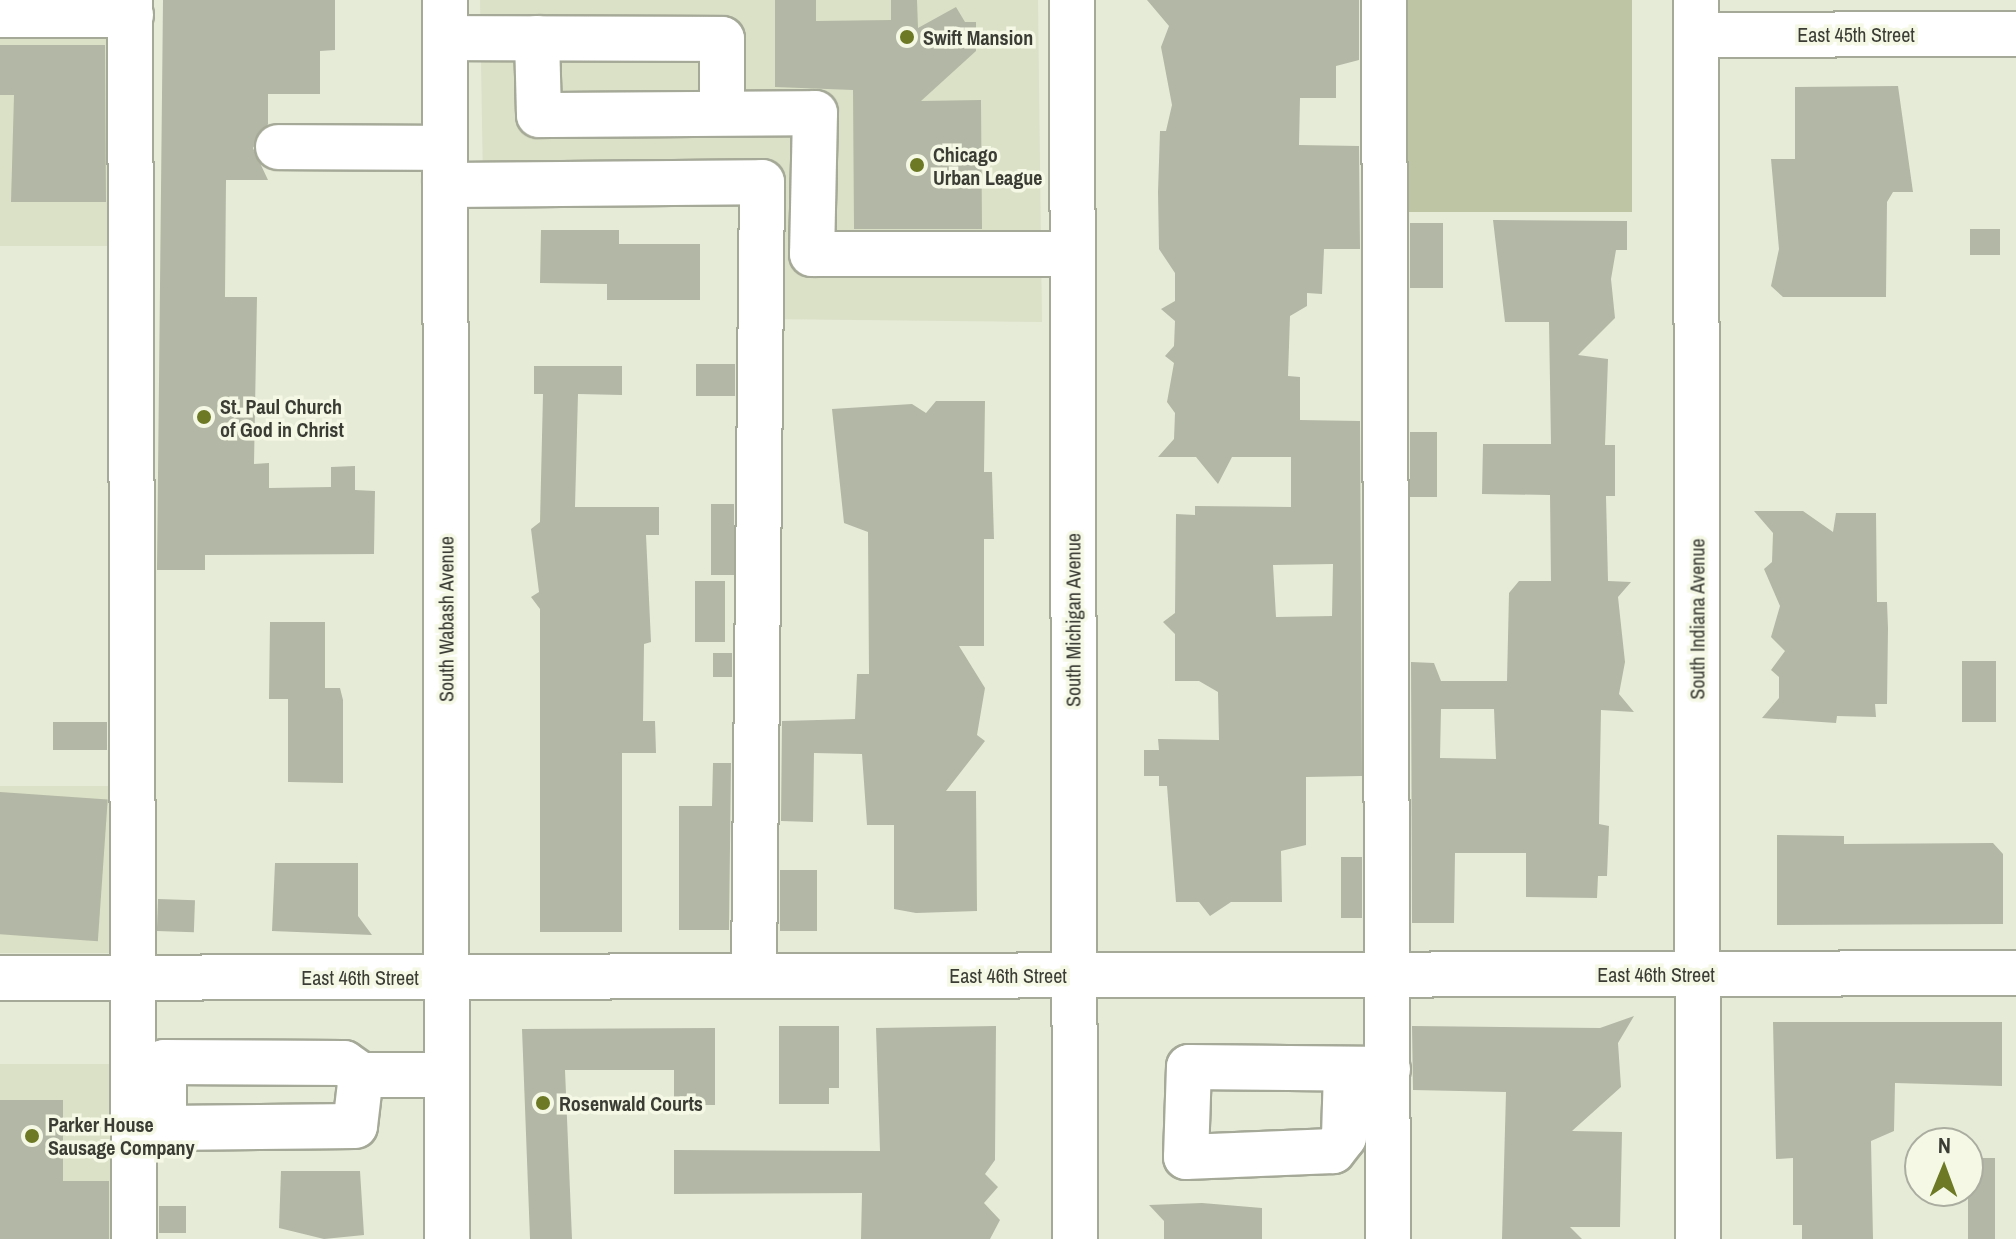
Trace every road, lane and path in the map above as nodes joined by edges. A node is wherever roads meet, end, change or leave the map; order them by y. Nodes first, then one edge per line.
1 (1072, 0) edge
2 (1384, 0) edge
3 (130, 8) edge
4 (0, 15) edge
5 (1696, 17) edge
6 (445, 19) edge
7 (2016, 34) edge
8 (537, 38) junction
9 (722, 113) junction
10 (278, 147) dead end
11 (445, 167) junction
12 (1073, 254) junction
13 (1698, 973) junction
14 (2016, 973) edge
15 (1388, 974) junction
16 (1074, 975) junction
17 (754, 976) junction
18 (446, 977) junction
19 (0, 978) edge
20 (133, 978) junction
21 (361, 1075) dead end
22 (447, 1075) junction
23 (134, 1239) edge
24 (447, 1239) edge
25 (1075, 1239) edge
26 (1388, 1239) edge
27 (1698, 1239) edge

1 - 12 street, South Michigan Avenue
2 - 15 street
3 - 4 street
3 - 20 street
5 - 7 street, East 45th Street
5 - 13 street, South Indiana Avenue
6 - 8 street
6 - 11 street, South Wabash Avenue
8 - 9 street
8 - 9 street
9 - 12 street
10 - 11 street
11 - 17 street
11 - 18 street, South Wabash Avenue
12 - 16 street, South Michigan Avenue
13 - 14 street, East 46th Street
13 - 15 street, East 46th Street
13 - 27 street, South Indiana Avenue
15 - 16 street, East 46th Street
15 - 26 street
16 - 17 street, East 46th Street
16 - 25 street, South Michigan Avenue
17 - 18 street, East 46th Street
18 - 20 street, East 46th Street
18 - 22 street, South Wabash Avenue
19 - 20 street, East 46th Street
20 - 23 street
21 - 22 street
22 - 24 street, South Wabash Avenue

